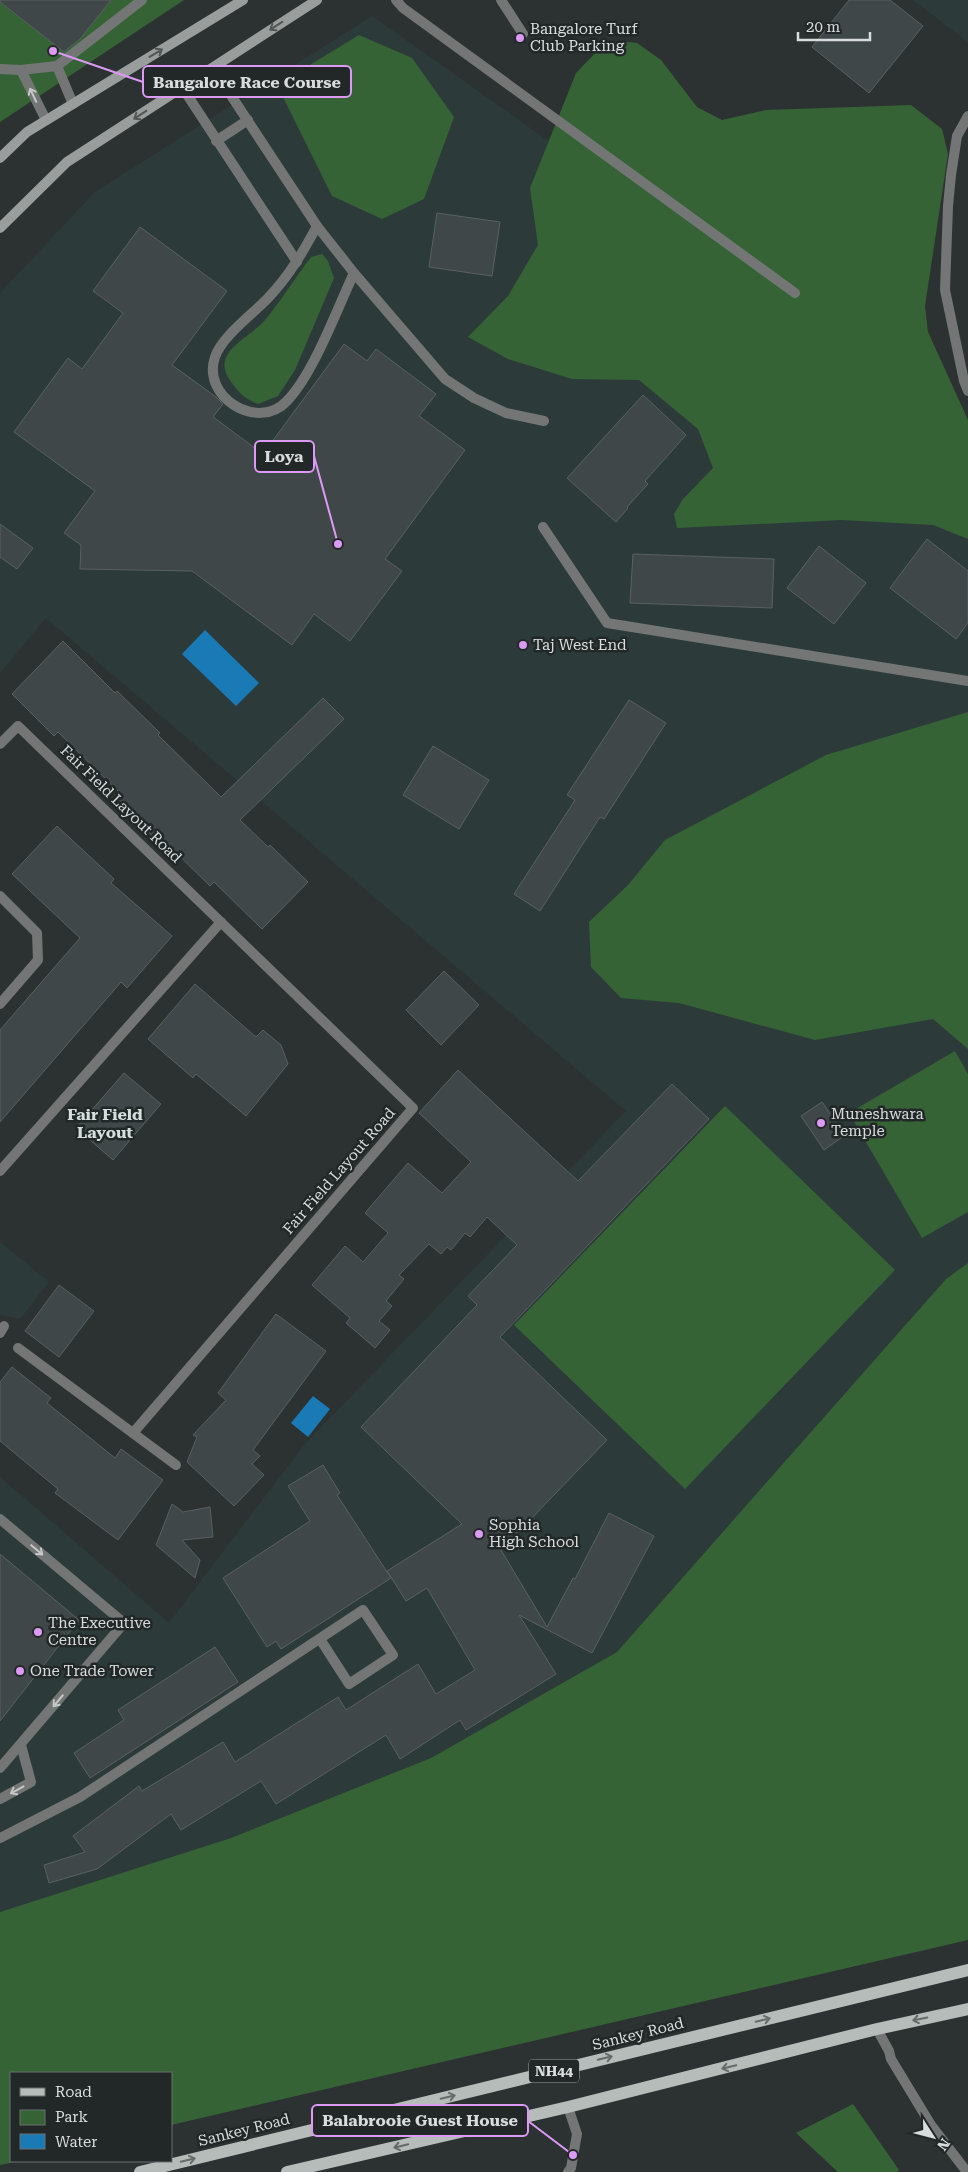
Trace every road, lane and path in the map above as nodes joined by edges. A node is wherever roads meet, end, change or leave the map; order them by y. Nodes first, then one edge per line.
1 (142, 0) edge
2 (243, 0) edge
3 (317, 0) edge
4 (396, 0) edge
5 (502, 0) edge
6 (524, 34) dead end
7 (57, 66) junction
8 (213, 68) junction
9 (0, 69) edge
10 (21, 70) junction
11 (182, 87) junction
12 (73, 104) junction
13 (968, 116) edge
14 (46, 120) junction
15 (248, 120) junction
16 (216, 141) junction
17 (0, 158) edge
18 (317, 226) junction
19 (0, 228) edge
20 (297, 262) junction
21 (354, 273) junction
22 (795, 293) dead end
23 (968, 391) edge
24 (544, 421) dead end
25 (543, 527) dead end
26 (968, 682) edge
27 (0, 744) edge
28 (0, 896) edge
29 (221, 922) junction
30 (0, 1004) edge
31 (0, 1171) edge
32 (18, 1348) dead end
33 (133, 1433) junction
34 (176, 1464) dead end
35 (0, 1518) edge
36 (320, 1638) junction
37 (21, 1744) junction
38 (0, 1768) edge
39 (0, 1799) edge
40 (0, 1838) edge
41 (968, 1970) edge
42 (968, 2009) edge
43 (876, 2029) junction
44 (568, 2107) junction
45 (140, 2172) edge
46 (287, 2172) edge
47 (568, 2172) edge
48 (967, 2172) edge

1 - 7 street
12 -> 2 main road
3 -> 8 main road
4 - 22 street
5 - 6 street
7 - 10 street
7 - 12 street
8 - 11 main road
8 - 15 street
9 - 10 street
14 -> 10 street
11 - 16 street
11 -> 19 main road
12 - 14 main road
13 - 23 street
14 - 17 main road
15 - 16 street
15 - 18 street
16 - 20 street
18 - 20 street
18 - 21 street
20 - 21 street
21 - 24 street
25 - 26 street
27 - 29 street, Fair Field Layout Road
28 - 30 street
29 - 31 street
29 - 33 street, Fair Field Layout Road
32 - 33 street
33 - 34 street
35 -> 37 street
36 - 36 street
36 - 40 street
37 - 38 street
37 -> 39 street
45 -> 41 main road, Sankey Road / NH44
42 -> 43 main road
43 -> 44 main road
43 - 48 street
44 -> 46 main road
44 - 47 street

